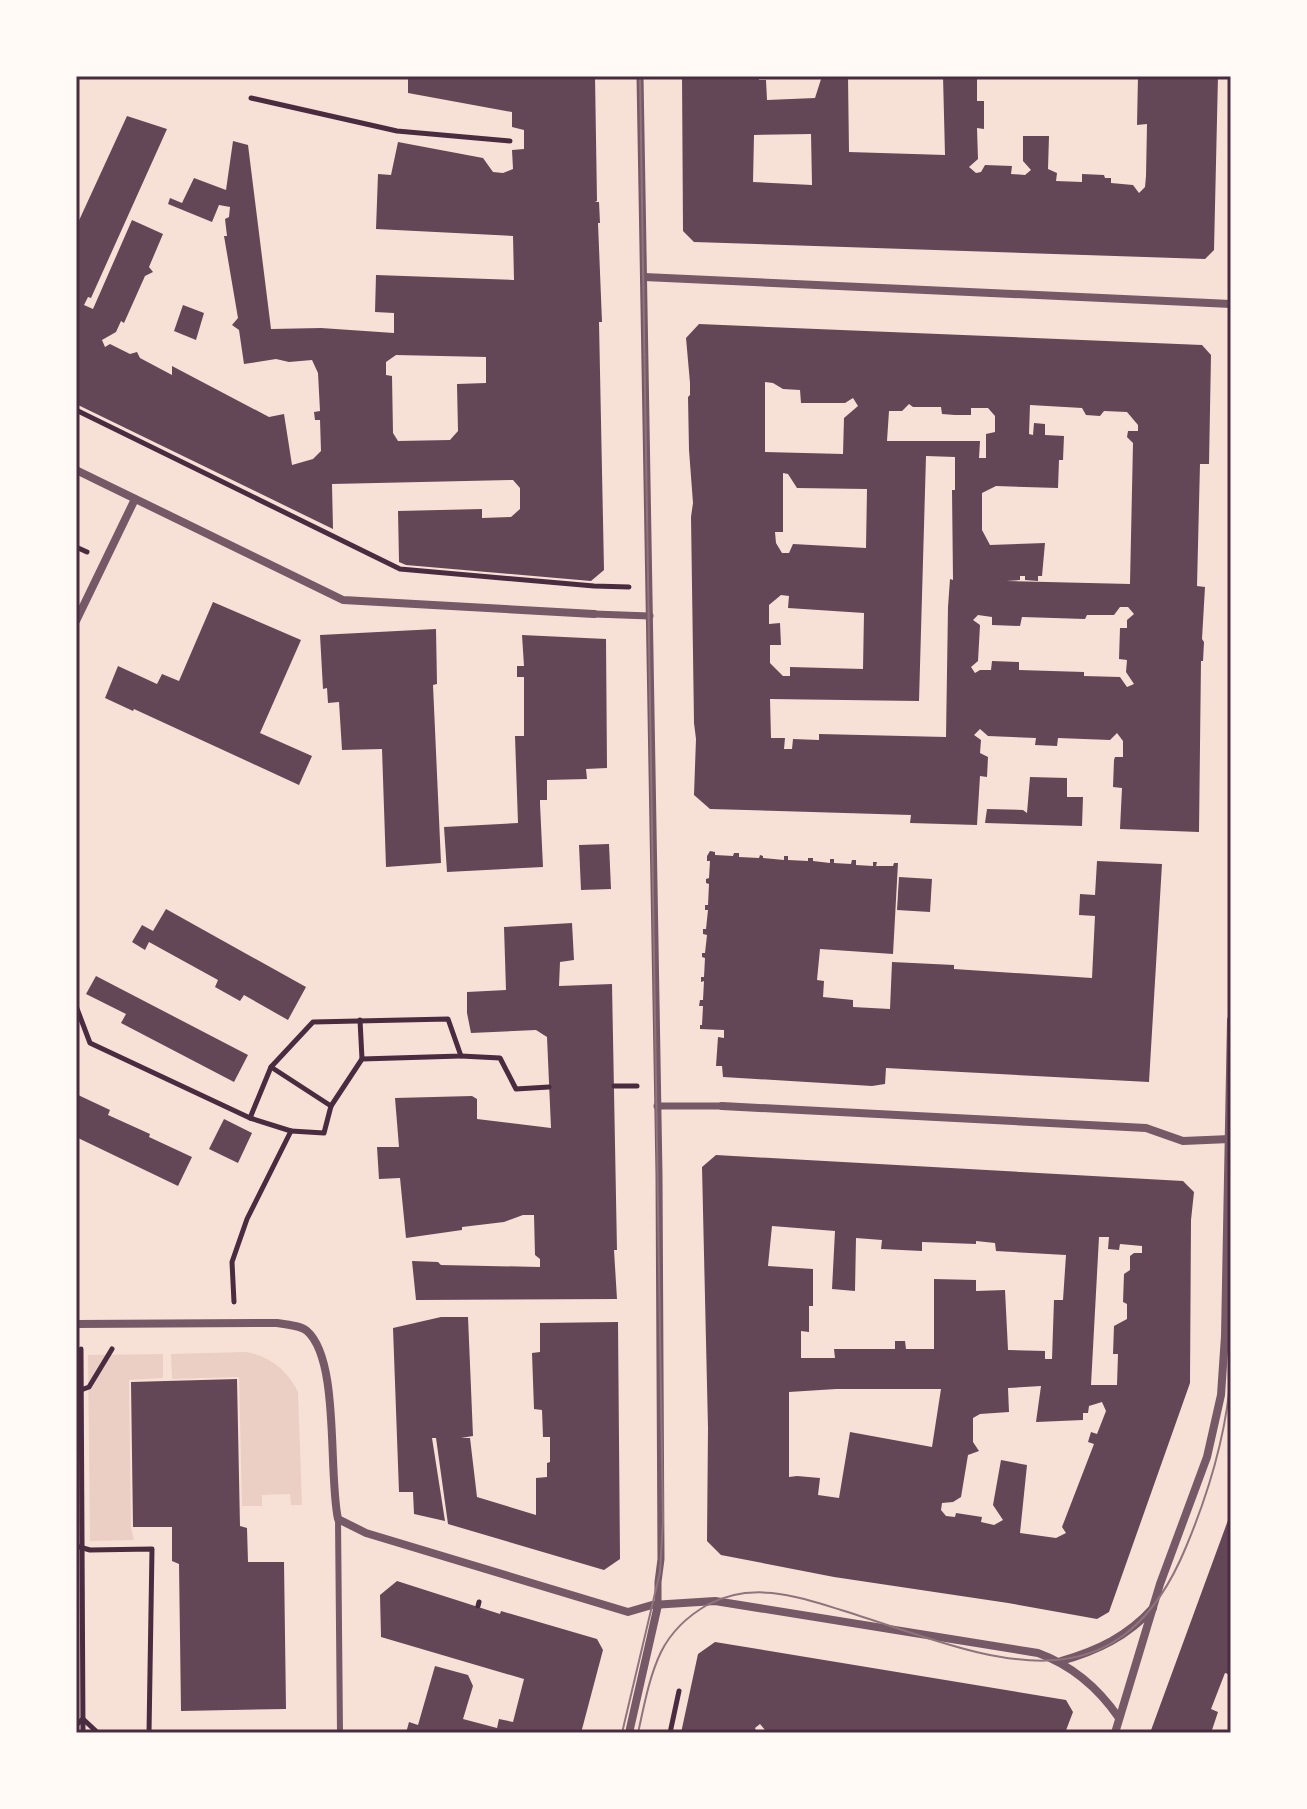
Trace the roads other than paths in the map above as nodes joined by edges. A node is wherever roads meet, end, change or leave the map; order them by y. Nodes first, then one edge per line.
1 (640, 76) edge
2 (644, 277) junction
3 (1231, 304) edge
4 (76, 470) edge
5 (135, 499) junction
6 (594, 614) joint
7 (650, 616) junction
8 (76, 621) edge
9 (1231, 1020) edge
10 (657, 1106) junction
11 (722, 1106) joint
12 (1230, 1139) edge
13 (76, 1324) edge
14 (338, 1519) junction
15 (1156, 1604) junction
16 (658, 1605) junction
17 (1061, 1661) junction
18 (1119, 1718) junction
19 (340, 1733) edge
20 (629, 1733) edge
21 (1115, 1733) edge

1 - 2 street
2 - 3 street
2 - 7 street
4 - 5 street
5 - 6 street
5 - 8 street
6 - 7 street
7 - 10 street
9 - 12 street
10 - 11 street
10 - 16 street
11 - 12 street
12 - 15 street
13 - 14 street
14 - 16 street
14 - 19 lane
15 - 17 street
15 - 18 street
16 - 17 street
16 - 20 street
17 - 18 street
18 - 21 street

